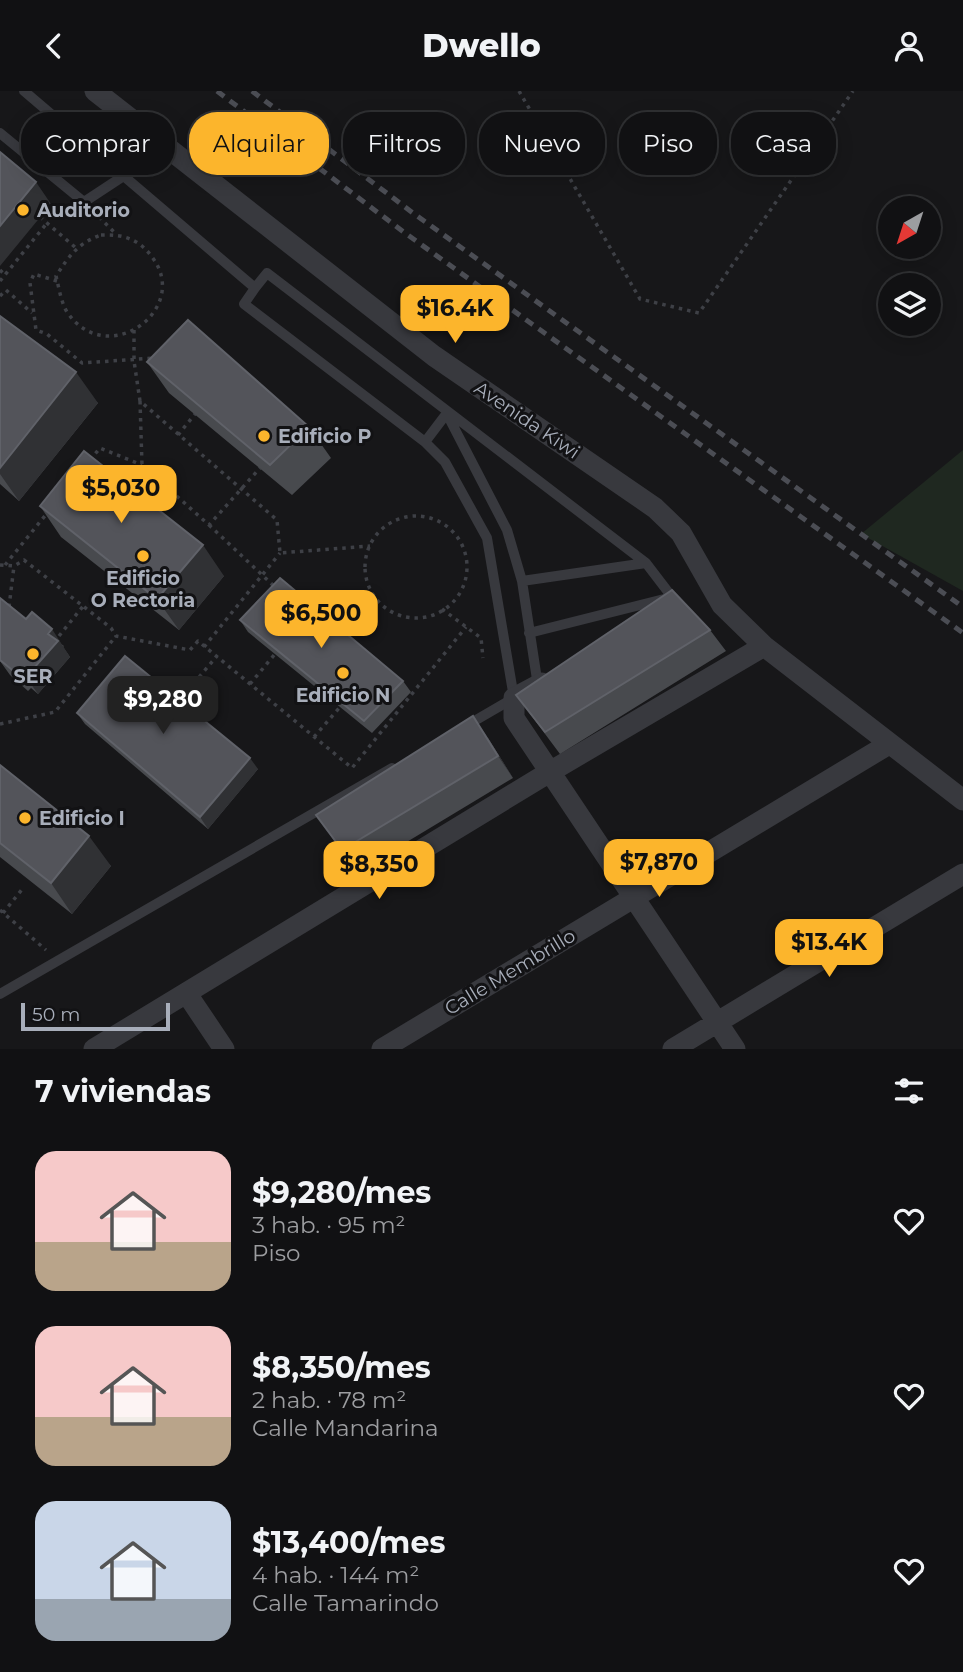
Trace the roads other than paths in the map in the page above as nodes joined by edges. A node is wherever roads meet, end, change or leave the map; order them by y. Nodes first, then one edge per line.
1 (23, 91) edge
2 (95, 91) edge
3 (0, 133) edge
4 (125, 176) junction
5 (255, 288) junction
6 (447, 413) junction
7 (425, 442) junction
8 (507, 530) junction
9 (487, 538) junction
10 (646, 563) junction
11 (522, 581) junction
12 (529, 633) junction
13 (764, 646) junction
14 (558, 674) edge
15 (538, 686) junction
16 (514, 708) junction
17 (454, 732) edge
18 (889, 744) junction
19 (406, 760) edge
20 (548, 773) junction
21 (963, 800) edge
22 (963, 874) edge
23 (633, 898) junction
24 (0, 994) edge
25 (187, 994) junction
26 (717, 1022) junction
27 (94, 1049) edge
28 (224, 1049) edge
29 (382, 1049) edge
30 (673, 1049) edge
31 (735, 1049) edge

1 - 4 lane
2 - 13 street, Avenida Kiwi
3 - 4 lane
4 - 5 lane
5 - 6 lane
5 - 7 lane
6 - 7 lane
6 - 8 lane
6 - 10 lane
7 - 9 lane
8 - 9 lane
8 - 11 lane
9 - 16 lane
10 - 11 lane
10 - 12 lane
11 - 12 lane
12 - 15 lane
13 - 18 street, Avenida Kiwi
13 - 20 street
14 - 15 street
15 - 16 street
16 - 17 lane
16 - 20 street
18 - 21 street, Avenida Kiwi
18 - 23 street, Calle Membrillo
19 - 24 lane
20 - 23 street
20 - 25 street
22 - 26 street
23 - 26 street
23 - 29 street, Calle Membrillo
25 - 27 street
25 - 28 street
26 - 30 street
26 - 31 street

